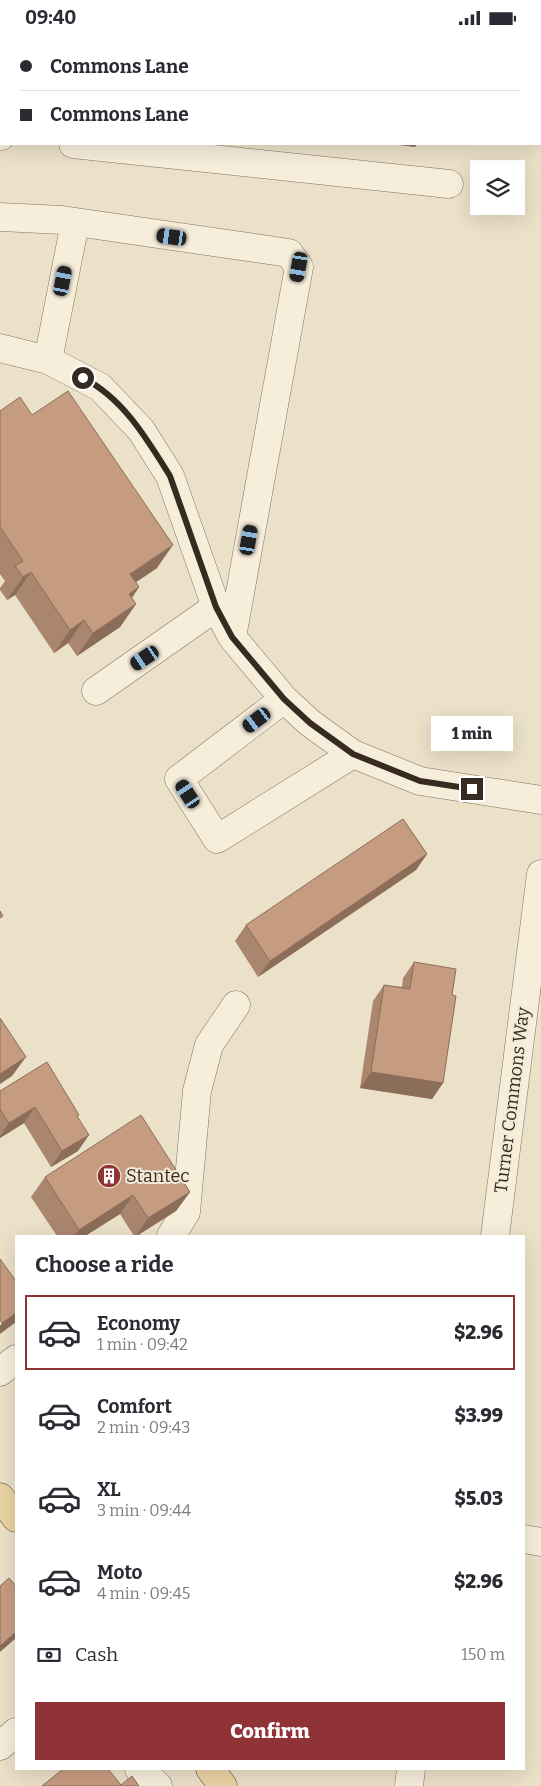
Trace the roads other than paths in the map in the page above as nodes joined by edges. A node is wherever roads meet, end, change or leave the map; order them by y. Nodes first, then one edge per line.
1 (83, 145) edge
2 (449, 183) dead end
3 (0, 217) edge
4 (75, 223) junction
5 (0, 348) edge
6 (48, 360) junction
7 (216, 607) junction
8 (232, 637) junction
9 (96, 691) dead end
10 (284, 699) junction
11 (353, 754) junction
12 (541, 800) edge
13 (541, 874) edge
14 (236, 1005) dead end
15 (172, 1235) edge
16 (495, 1235) edge
17 (15, 1360) edge
18 (0, 1372) edge
19 (0, 1497) edge
20 (15, 1517) edge
21 (525, 1539) edge
22 (541, 1542) edge
23 (15, 1733) edge
24 (0, 1746) edge
25 (140, 1770) edge
26 (211, 1770) edge
27 (411, 1770) edge
28 (158, 1786) edge
29 (223, 1786) edge
30 (409, 1786) edge

1 - 2 street
3 - 4 street
4 - 6 street
4 - 8 street
5 - 6 street
6 - 7 street
7 - 8 street
7 - 9 street
8 - 10 street
10 - 11 street
10 - 11 street
11 - 12 street
13 - 16 street, Turner Commons Way
14 - 15 street
17 - 18 street
19 - 20 main road
21 - 22 street
23 - 24 street
25 - 28 street
26 - 29 main road
27 - 30 street

